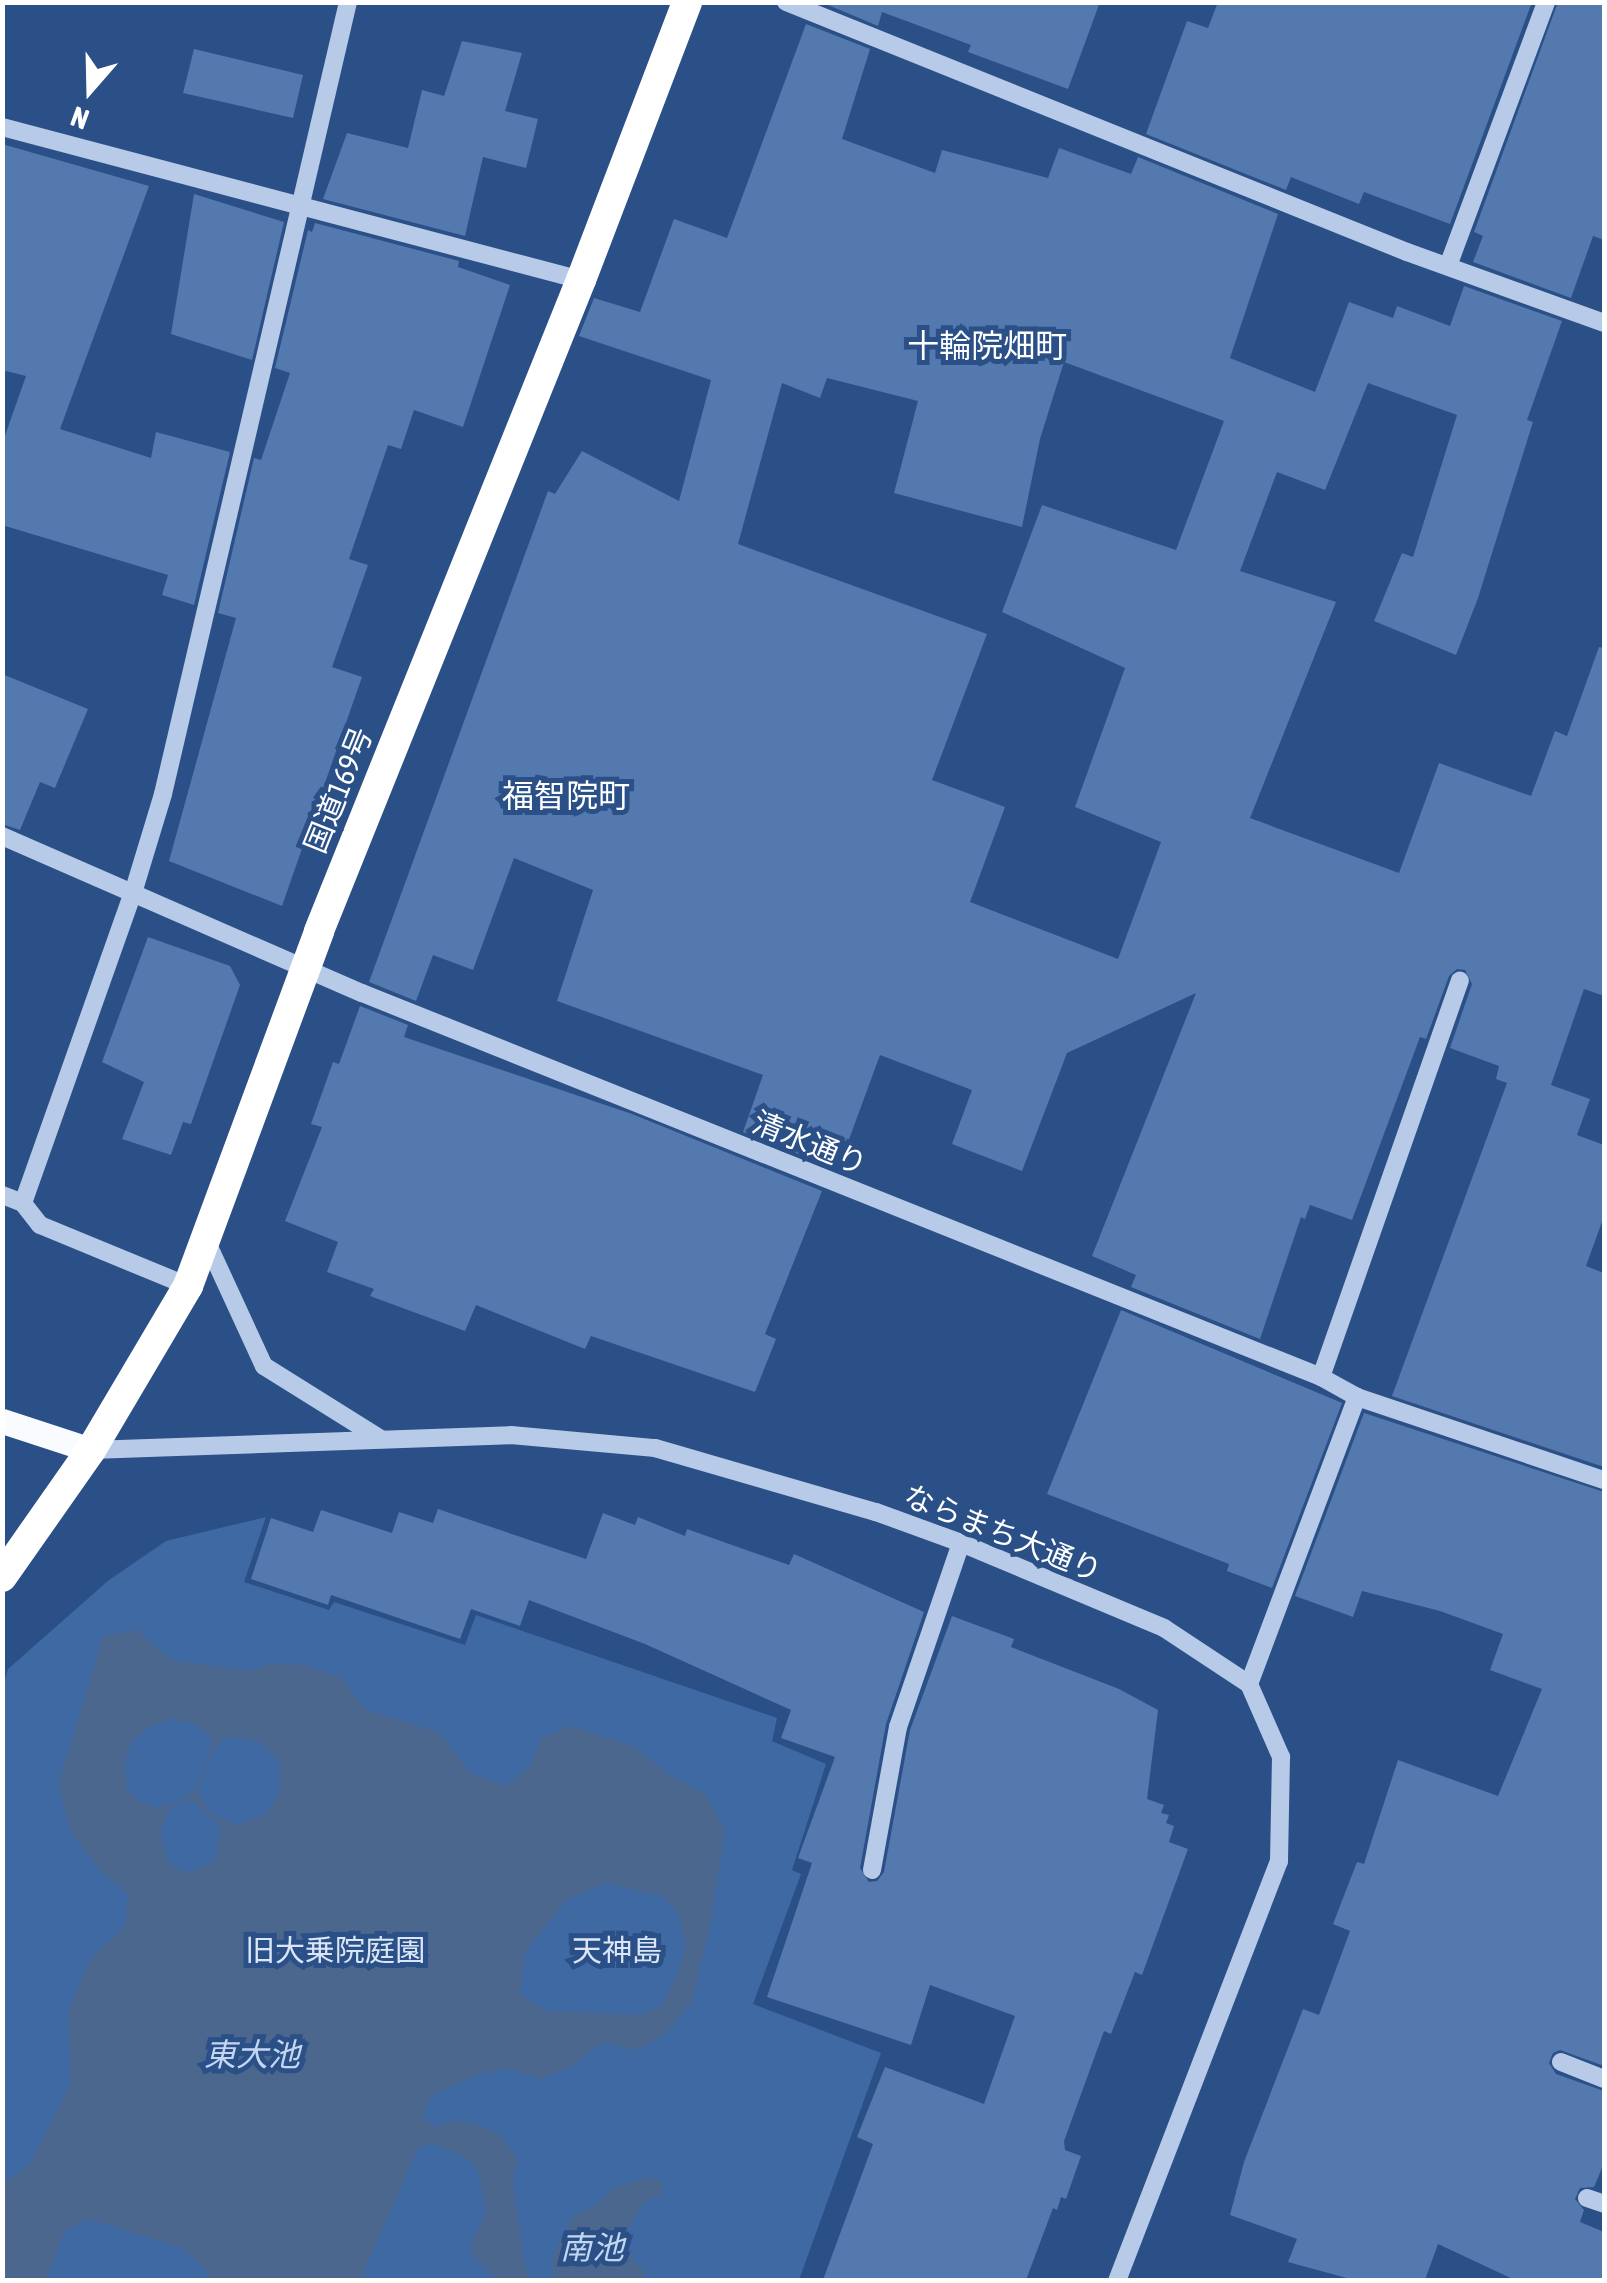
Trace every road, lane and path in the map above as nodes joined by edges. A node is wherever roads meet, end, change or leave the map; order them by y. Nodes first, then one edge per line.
1 (348, 2) edge
2 (686, 2) edge
3 (786, 2) edge
4 (1546, 2) edge
5 (2, 127) edge
6 (303, 204) junction
7 (1448, 266) junction
8 (582, 280) junction
9 (1604, 323) edge
10 (2, 836) edge
11 (133, 892) junction
12 (305, 966) junction
13 (1460, 981) dead end
14 (2, 1196) edge
15 (23, 1203) junction
16 (205, 1238) junction
17 (188, 1286) junction
18 (1321, 1377) junction
19 (1357, 1398) junction
20 (2, 1421) edge
21 (381, 1439) junction
22 (91, 1450) junction
23 (1604, 1480) edge
24 (960, 1542) junction
25 (2, 1576) edge
26 (1249, 1684) junction
27 (872, 1870) dead end
28 (1562, 2062) dead end
29 (1604, 2079) edge
30 (1117, 2280) edge

1 - 6 street
2 - 8 highway, 国道169号
3 - 7 street
4 - 7 street
5 - 6 street
6 - 8 street
6 - 11 street
7 - 9 street
8 - 12 highway, 国道169号
10 - 11 street, 清水通り
11 - 12 street, 清水通り
11 - 15 street
12 - 16 highway, 国道169号
12 - 18 street, 清水通り
13 - 18 street
14 - 15 street
15 - 17 street
16 - 17 highway, 国道169号
16 - 21 street
17 - 22 highway, 国道169号
18 - 19 street, 清水通り
19 - 23 street, 清水通り
19 - 26 street
20 - 22 main road
21 - 22 street, ならまち大通り
21 - 24 street, ならまち大通り
22 - 25 highway, 国道169号
24 - 26 street, ならまち大通り
24 - 27 street
26 - 30 street
28 - 29 street

